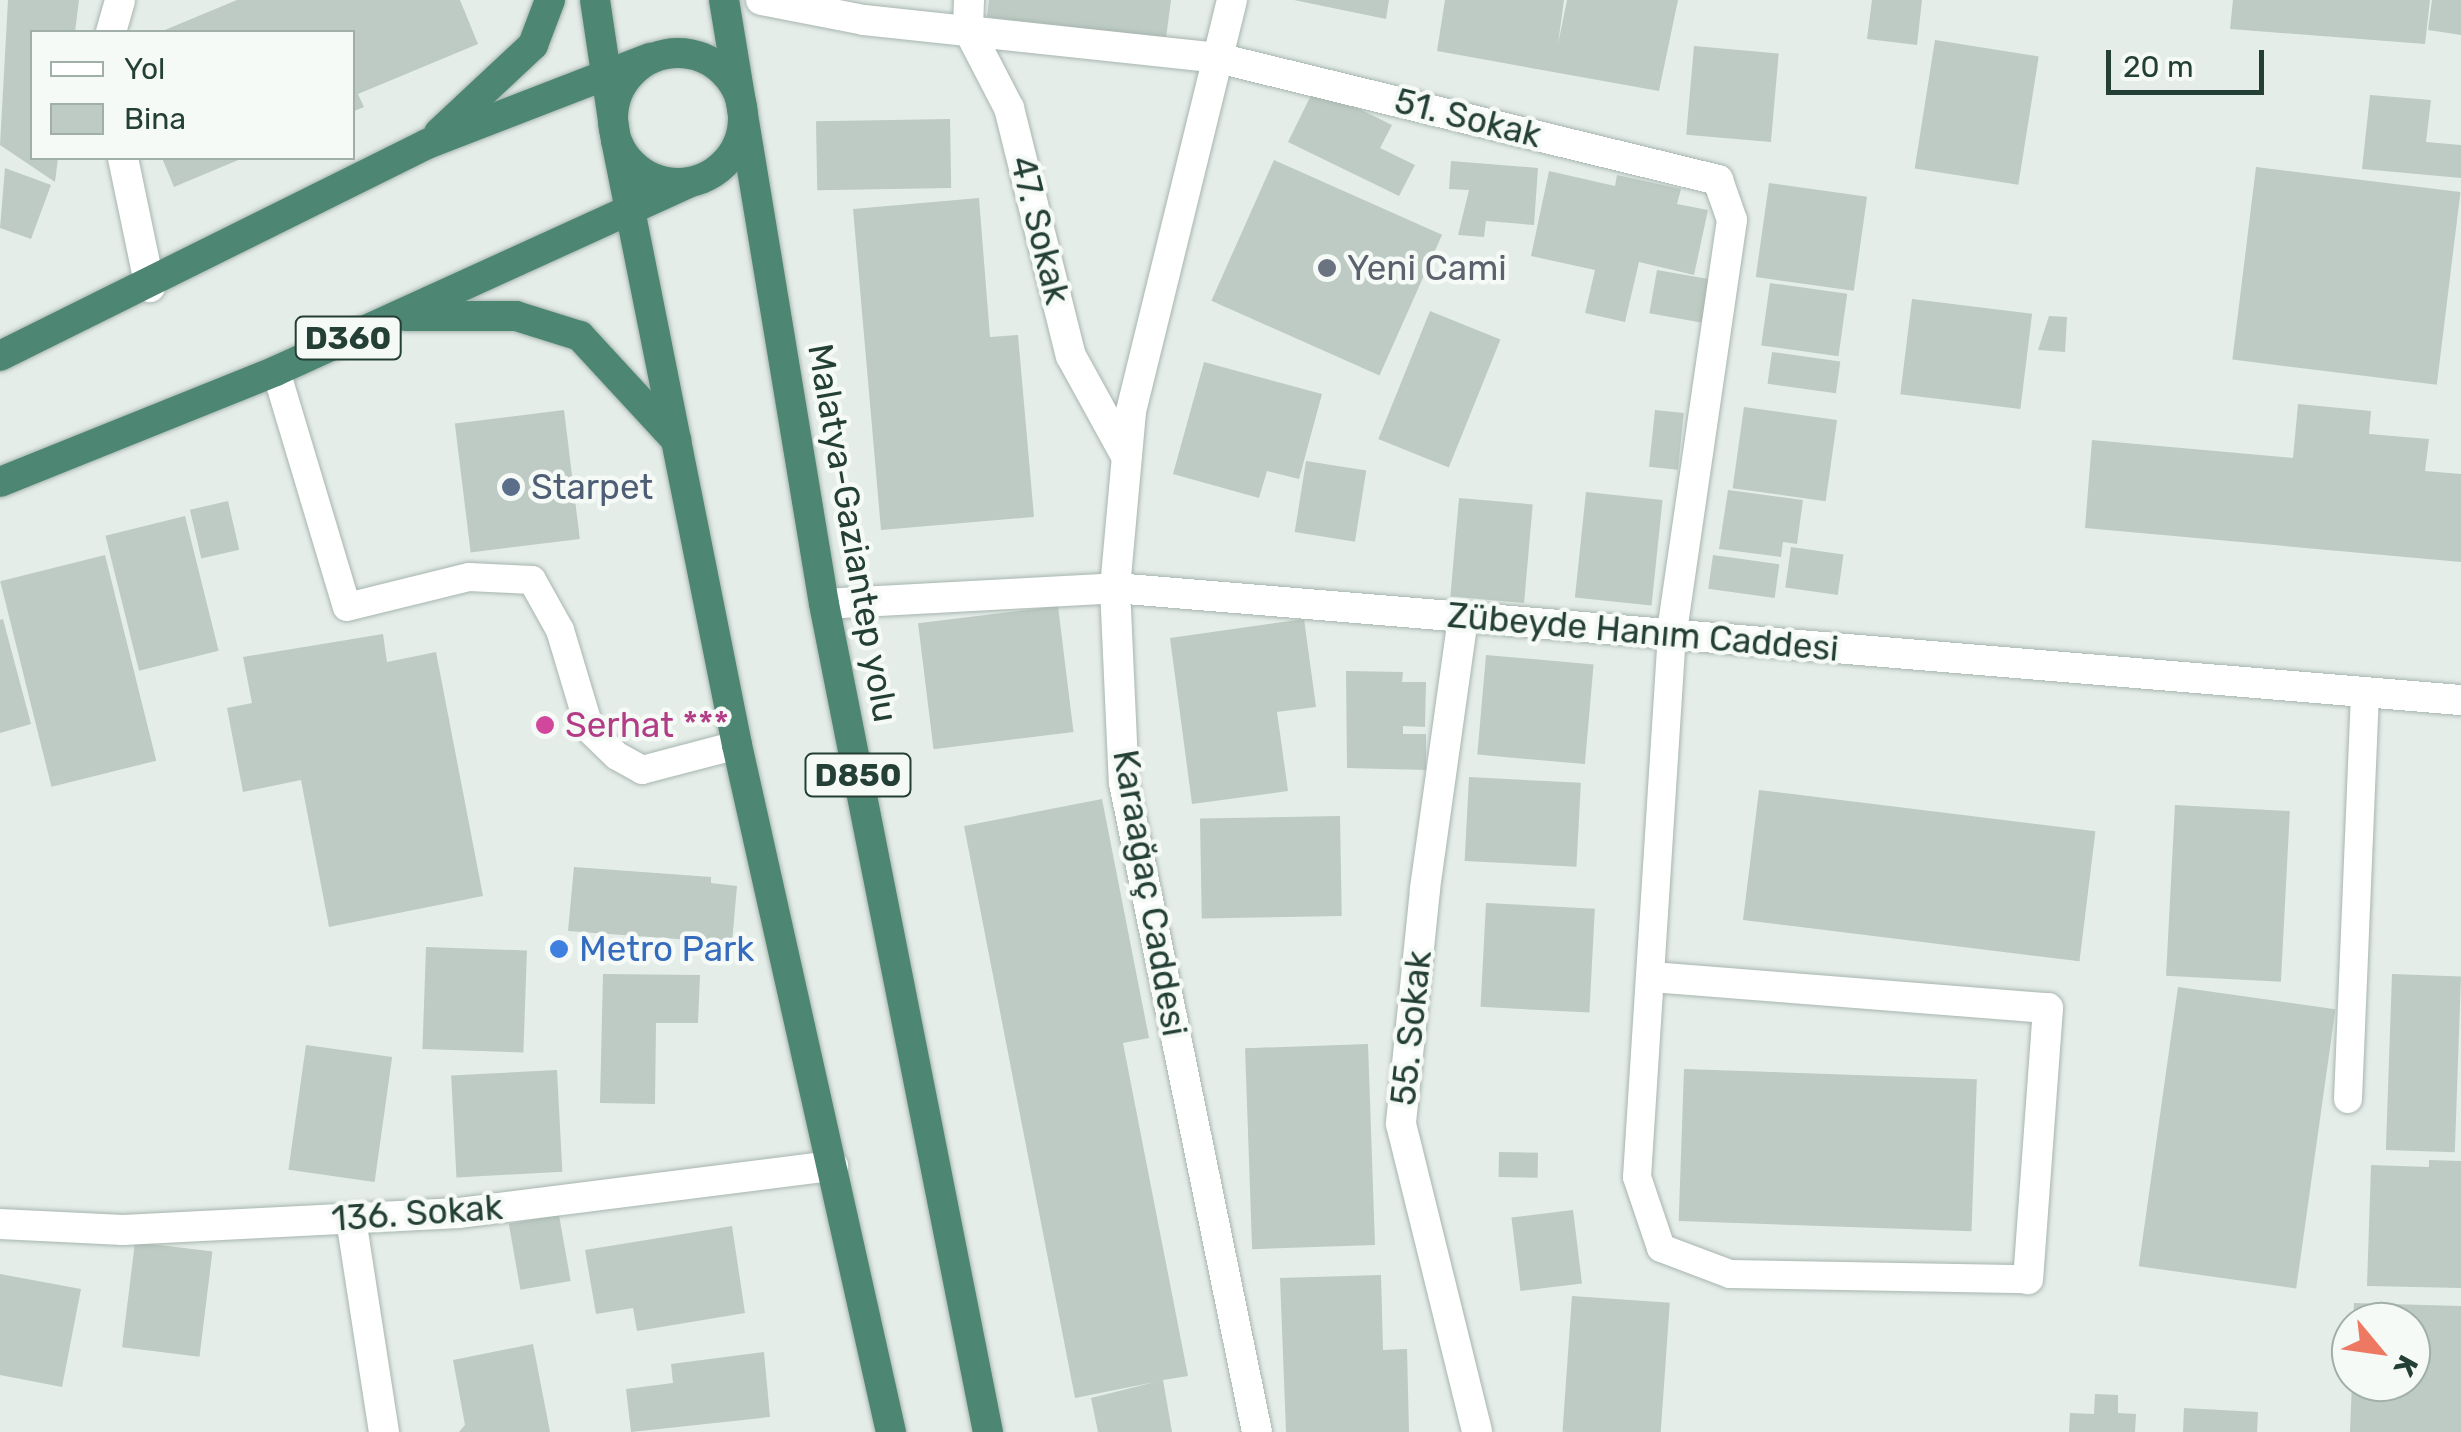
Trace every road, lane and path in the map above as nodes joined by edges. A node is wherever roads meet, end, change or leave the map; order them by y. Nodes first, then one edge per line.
1 (120, 0) edge
2 (550, 0) edge
3 (594, 0) edge
4 (724, 0) edge
5 (761, 0) edge
6 (1232, 0) edge
7 (969, 15) edge
8 (112, 30) edge
9 (650, 58) junction
10 (1218, 58) junction
11 (606, 76) junction
12 (743, 116) junction
13 (616, 140) junction
14 (428, 144) junction
15 (123, 160) edge
16 (690, 182) junction
17 (630, 209) junction
18 (150, 286) junction
19 (398, 316) junction
20 (0, 356) edge
21 (276, 371) junction
22 (679, 443) junction
23 (1126, 456) junction
24 (0, 482) edge
25 (1114, 588) junction
26 (824, 604) junction
27 (1464, 618) junction
28 (1672, 633) junction
29 (2365, 693) junction
30 (2461, 700) edge
31 (737, 745) junction
32 (1651, 977) junction
33 (2348, 1099) dead end
34 (833, 1166) junction
35 (350, 1219) junction
36 (0, 1224) edge
37 (2028, 1279) joint
38 (384, 1432) edge
39 (891, 1432) edge
40 (988, 1432) edge
41 (1257, 1432) edge
42 (1477, 1432) edge

1 - 8 street
2 - 14 highway
3 - 11 highway
4 - 12 highway, Malatya-Gaziantep yolu
5 - 7 street, 51. Sokak
6 - 10 street, Karaağaç Caddesi
7 - 10 street, 51. Sokak
7 - 23 street, 47. Sokak
9 - 11 highway
9 - 12 highway
9 - 13 highway
10 - 23 street, Karaağaç Caddesi
10 - 28 street, 51. Sokak
11 - 13 highway
11 - 14 highway
12 - 16 highway
12 - 26 highway, Malatya-Gaziantep yolu / D850
13 - 16 highway
13 - 17 highway, D850
14 - 18 highway
15 - 18 street
16 - 17 highway, D360
17 - 19 highway, D360
17 - 22 highway, D850
18 - 20 highway
19 - 21 highway, D360
19 - 22 highway
21 - 24 highway, D360
21 - 31 lane
22 - 31 highway, D850
23 - 25 street, Karaağaç Caddesi
25 - 26 street, Zübeyde Hanım Caddesi
25 - 27 street, Zübeyde Hanım Caddesi
25 - 41 street, Karaağaç Caddesi
26 - 40 highway, Malatya-Gaziantep yolu / D850
27 - 28 street, Zübeyde Hanım Caddesi
27 - 42 street, 55. Sokak
28 - 29 street, Zübeyde Hanım Caddesi
28 - 32 lane
29 - 30 street, Zübeyde Hanım Caddesi
29 - 33 lane
31 - 34 highway, D850
32 - 37 lane
32 - 37 street
34 - 35 street, 136. Sokak
34 - 39 highway, D850
35 - 36 street, 136. Sokak
35 - 38 street

